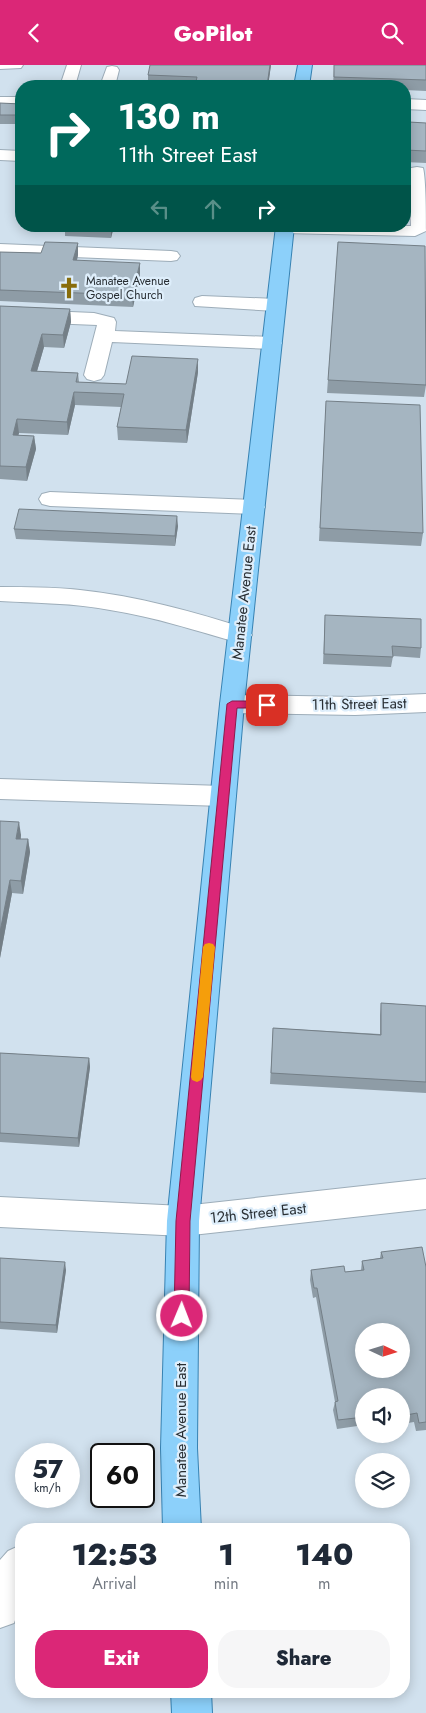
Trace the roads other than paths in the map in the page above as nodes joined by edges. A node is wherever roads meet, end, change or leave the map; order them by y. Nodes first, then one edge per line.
1 (1, 65) edge
2 (16, 65) edge
3 (74, 65) edge
4 (305, 65) edge
5 (112, 70) dead end
6 (70, 80) edge
7 (110, 80) edge
8 (303, 80) edge
9 (0, 102) edge
10 (15, 102) edge
11 (411, 104) edge
12 (426, 105) edge
13 (0, 155) edge
14 (15, 156) edge
15 (416, 172) edge
16 (411, 231) edge
17 (283, 232) edge
18 (0, 249) edge
19 (171, 256) dead end
20 (202, 302) dead end
21 (276, 305) junction
22 (0, 315) edge
23 (104, 336) junction
24 (272, 343) junction
25 (94, 375) dead end
26 (50, 499) dead end
27 (254, 507) junction
28 (0, 594) edge
29 (240, 635) junction
30 (426, 703) edge
31 (232, 704) junction
32 (0, 789) edge
33 (223, 796) junction
34 (426, 1194) edge
35 (0, 1212) edge
36 (183, 1221) junction
37 (182, 1523) edge
38 (15, 1571) edge
39 (0, 1609) edge
40 (191, 1698) edge
41 (192, 1713) edge

1 - 2 street
3 - 6 street
4 - 8 main road
5 - 7 street
9 - 10 street
11 - 12 street
13 - 14 street
15 - 16 street
17 - 21 main road, Manatee Avenue East
18 - 19 street
20 - 21 street
21 - 24 main road, Manatee Avenue East
22 - 23 street
23 - 24 street
23 - 25 street
24 - 27 main road, Manatee Avenue East
26 - 27 street
27 - 29 main road, Manatee Avenue East
28 - 29 street
29 - 31 main road, Manatee Avenue East
30 - 31 street, 11th Street East
31 - 33 main road, Manatee Avenue East
32 - 33 street
33 - 36 main road, Manatee Avenue East
34 - 36 street, 12th Street East
35 - 36 street, 12th Street East
36 - 37 main road, Manatee Avenue East
38 - 39 street
40 - 41 main road

